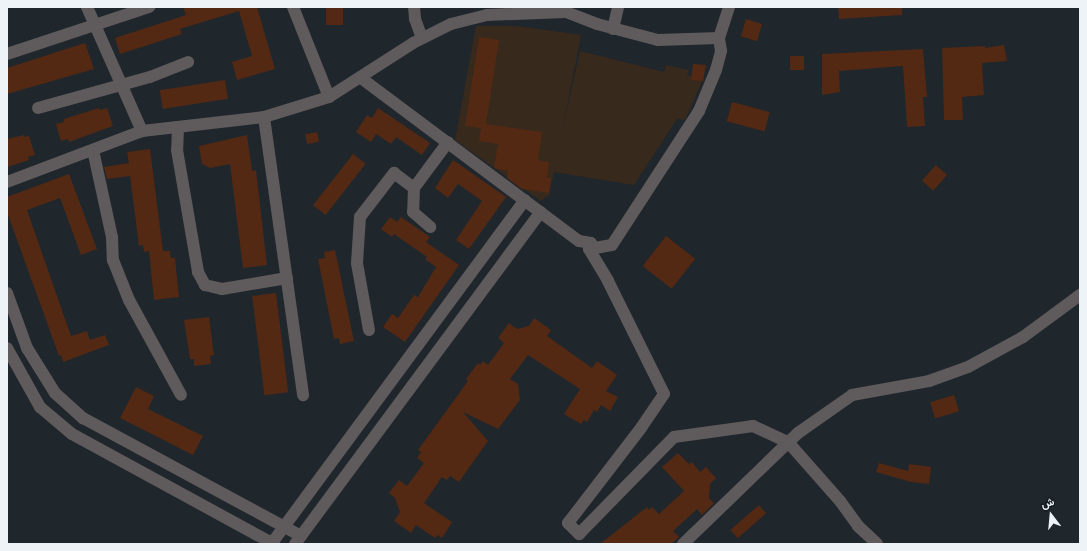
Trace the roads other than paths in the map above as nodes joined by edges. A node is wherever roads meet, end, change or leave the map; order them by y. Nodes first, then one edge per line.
1 (87, 7) edge
2 (149, 7) edge
3 (293, 7) edge
4 (414, 7) edge
5 (618, 7) edge
6 (729, 7) edge
7 (95, 24) junction
8 (613, 29) junction
9 (422, 38) junction
10 (719, 38) junction
11 (7, 54) edge
12 (188, 62) dead end
13 (361, 78) junction
14 (122, 85) junction
15 (329, 97) junction
16 (38, 108) dead end
17 (264, 117) junction
18 (178, 127) junction
19 (142, 131) junction
20 (448, 142) junction
21 (93, 150) junction
22 (7, 182) edge
23 (414, 188) junction
24 (525, 200) junction
25 (541, 212) junction
26 (430, 227) dead end
27 (589, 249) junction
28 (286, 278) junction
29 (7, 294) edge
30 (1080, 295) edge
31 (369, 330) dead end
32 (27, 348) junction
33 (8, 353) edge
34 (181, 395) dead end
35 (303, 395) dead end
36 (788, 442) junction
37 (283, 527) junction
38 (298, 540) edge
39 (273, 543) edge
40 (683, 544) edge
41 (877, 544) edge

1 - 7 street
2 - 7 street
3 - 15 street
4 - 9 street
5 - 8 street
6 - 10 street
7 - 11 street
7 - 14 street
8 - 9 street
8 - 10 street
9 - 13 street
10 - 27 street
12 - 14 street
13 - 15 street
13 - 20 street
14 - 16 street
14 - 19 street
15 - 17 street
17 - 18 street
17 - 28 street
18 - 19 street
18 - 28 street
19 - 21 street
20 - 23 street
20 - 24 street
21 - 22 street
21 - 34 street
23 - 26 street
23 - 31 street
24 - 25 street
24 - 37 street
25 - 27 street
25 - 38 street
27 - 36 street
28 - 35 street
29 - 32 street
30 - 36 street
32 - 33 street
32 - 37 street
33 - 39 street
36 - 40 street
36 - 41 street
37 - 38 street
37 - 39 street

